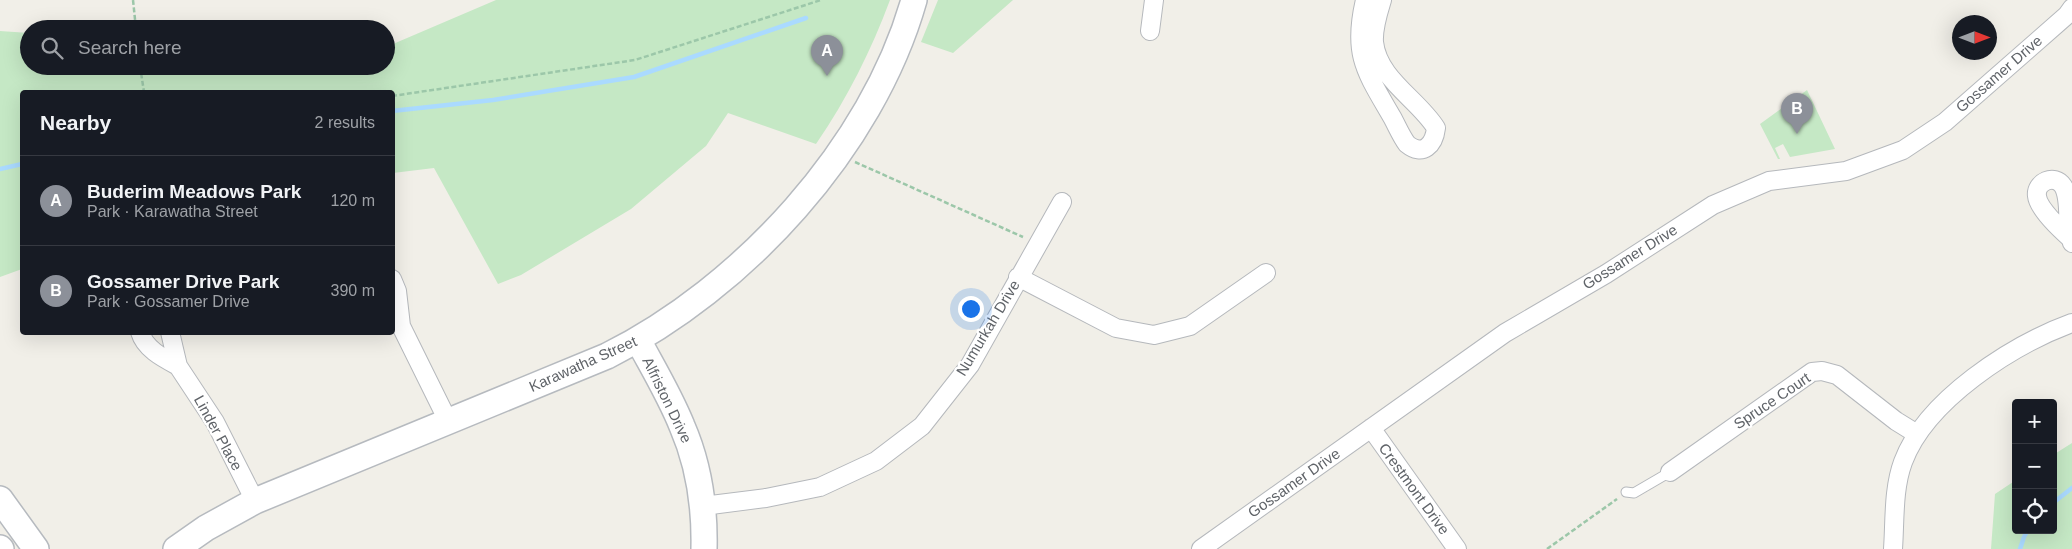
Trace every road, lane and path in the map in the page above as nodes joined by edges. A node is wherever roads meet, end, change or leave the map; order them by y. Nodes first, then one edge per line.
1 (134, 0) edge
2 (822, 0) edge
3 (914, 0) edge
4 (1154, 0) edge
5 (1365, 0) edge
6 (1382, 0) edge
7 (2072, 8) edge
8 (135, 20) edge
9 (1150, 31) dead end
10 (141, 75) edge
11 (144, 90) edge
12 (395, 96) edge
13 (851, 161) dead end
14 (1062, 202) dead end
15 (1038, 243) junction
16 (1266, 273) dead end
17 (1018, 276) junction
18 (395, 287) edge
19 (397, 323) edge
20 (2072, 323) edge
21 (142, 335) edge
22 (171, 335) edge
23 (638, 340) junction
24 (178, 366) junction
25 (448, 421) junction
26 (1371, 428) junction
27 (1917, 434) junction
28 (1670, 472) joint
29 (1626, 492) joint
30 (0, 499) edge
31 (255, 501) junction
32 (703, 506) junction
33 (36, 549) edge
34 (176, 549) edge
35 (704, 549) edge
36 (1201, 549) edge
37 (1457, 549) edge
38 (1547, 549) edge
39 (1894, 549) edge

1 - 8 path
2 - 12 path
3 - 23 street, Karawatha Street
4 - 9 street
5 - 6 street
7 - 26 street, Gossamer Drive
10 - 11 path
13 - 15 path
14 - 15 street, Numurkah Drive
15 - 17 street, Numurkah Drive
16 - 17 street
17 - 32 street, Numurkah Drive
18 - 19 street
19 - 25 street
20 - 27 street
21 - 24 street, Linder Place
22 - 24 street, Linder Place
23 - 25 street, Karawatha Street
23 - 32 street, Alfriston Drive
24 - 31 street, Linder Place
25 - 31 street, Karawatha Street
26 - 36 street, Gossamer Drive
26 - 37 street, Crestmont Drive
27 - 28 street, Spruce Court
27 - 39 street
28 - 29 lane, Spruce Court
29 - 38 path
30 - 33 street
31 - 34 street, Karawatha Street
32 - 35 street, Alfriston Drive

